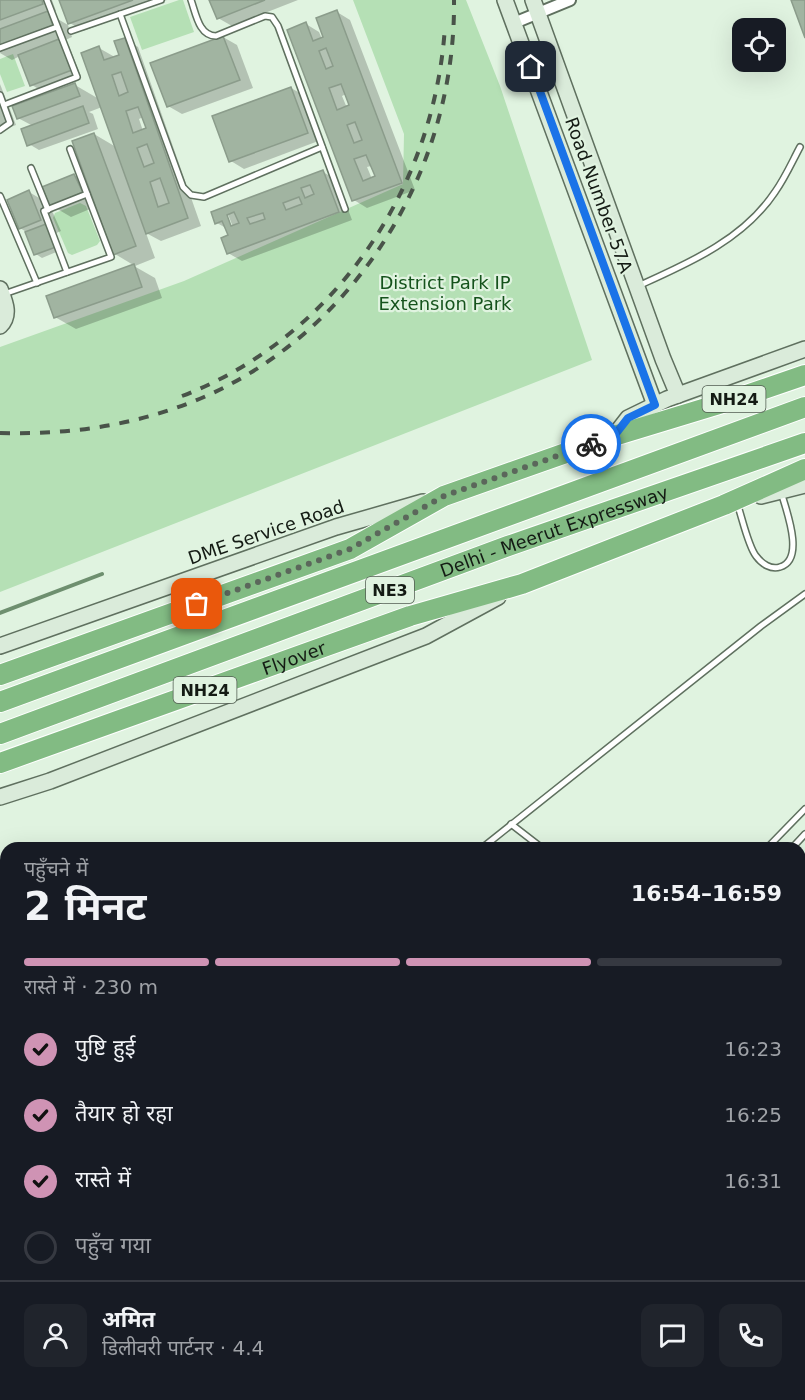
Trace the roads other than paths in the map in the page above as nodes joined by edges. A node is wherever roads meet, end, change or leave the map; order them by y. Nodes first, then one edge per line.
1 (47, 0) edge
2 (161, 0) edge
3 (191, 0) edge
4 (505, 0) edge
5 (570, 0) edge
6 (536, 6) edge
7 (120, 14) junction
8 (514, 23) junction
9 (57, 27) junction
10 (71, 31) dead end
11 (0, 48) edge
12 (0, 95) edge
13 (4, 105) junction
14 (0, 130) edge
15 (321, 147) junction
16 (800, 147) dead end
17 (70, 149) dead end
18 (31, 168) dead end
19 (87, 194) junction
20 (0, 196) edge
21 (345, 209) dead end
22 (48, 210) junction
23 (67, 272) junction
24 (37, 283) junction
25 (637, 287) junction
26 (2, 299) edge
27 (0, 326) edge
28 (805, 349) edge
29 (805, 375) edge
30 (678, 395) junction
31 (655, 405) junction
32 (805, 407) edge
33 (614, 436) junction
34 (805, 443) edge
35 (805, 469) edge
36 (805, 485) edge
37 (781, 491) junction
38 (444, 496) junction
39 (730, 504) junction
40 (522, 584) junction
41 (805, 594) edge
42 (0, 646) edge
43 (0, 675) edge
44 (0, 702) edge
45 (0, 734) edge
46 (0, 763) edge
47 (0, 797) edge
48 (805, 809) edge
49 (511, 824) junction
50 (489, 842) edge
51 (534, 842) edge
52 (773, 842) edge

1 - 9 lane
2 - 7 lane
3 - 15 lane
4 - 8 street, Road Number 57A
5 - 6 street
6 - 8 street
6 - 25 street, Road Number 57A
7 - 10 lane
7 - 15 lane
8 - 31 street, Road Number 57A
9 - 11 lane
9 - 13 lane
12 - 13 lane
13 - 14 lane
15 - 21 lane
16 - 25 lane
17 - 19 lane
18 - 22 lane
19 - 22 lane
19 - 23 lane
20 - 24 lane
22 - 23 lane
23 - 24 lane
24 - 26 lane
25 - 30 street, Road Number 57A
26 - 27 street
28 - 30 street
29 - 33 highway, NH24
30 - 31 street
31 - 33 street
32 - 44 highway, Delhi - Meerut Expressway / NE3
33 - 38 highway
34 - 45 highway, Delhi - Meerut Expressway / NE3
35 - 39 highway, Flyover
36 - 37 street
37 - 39 street
37 - 39 lane
38 - 42 street, DME Service Road
38 - 43 highway
39 - 40 highway, Flyover
40 - 46 highway, Flyover / NH24
40 - 47 street
41 - 49 lane
48 - 52 lane
49 - 50 lane
49 - 51 lane

